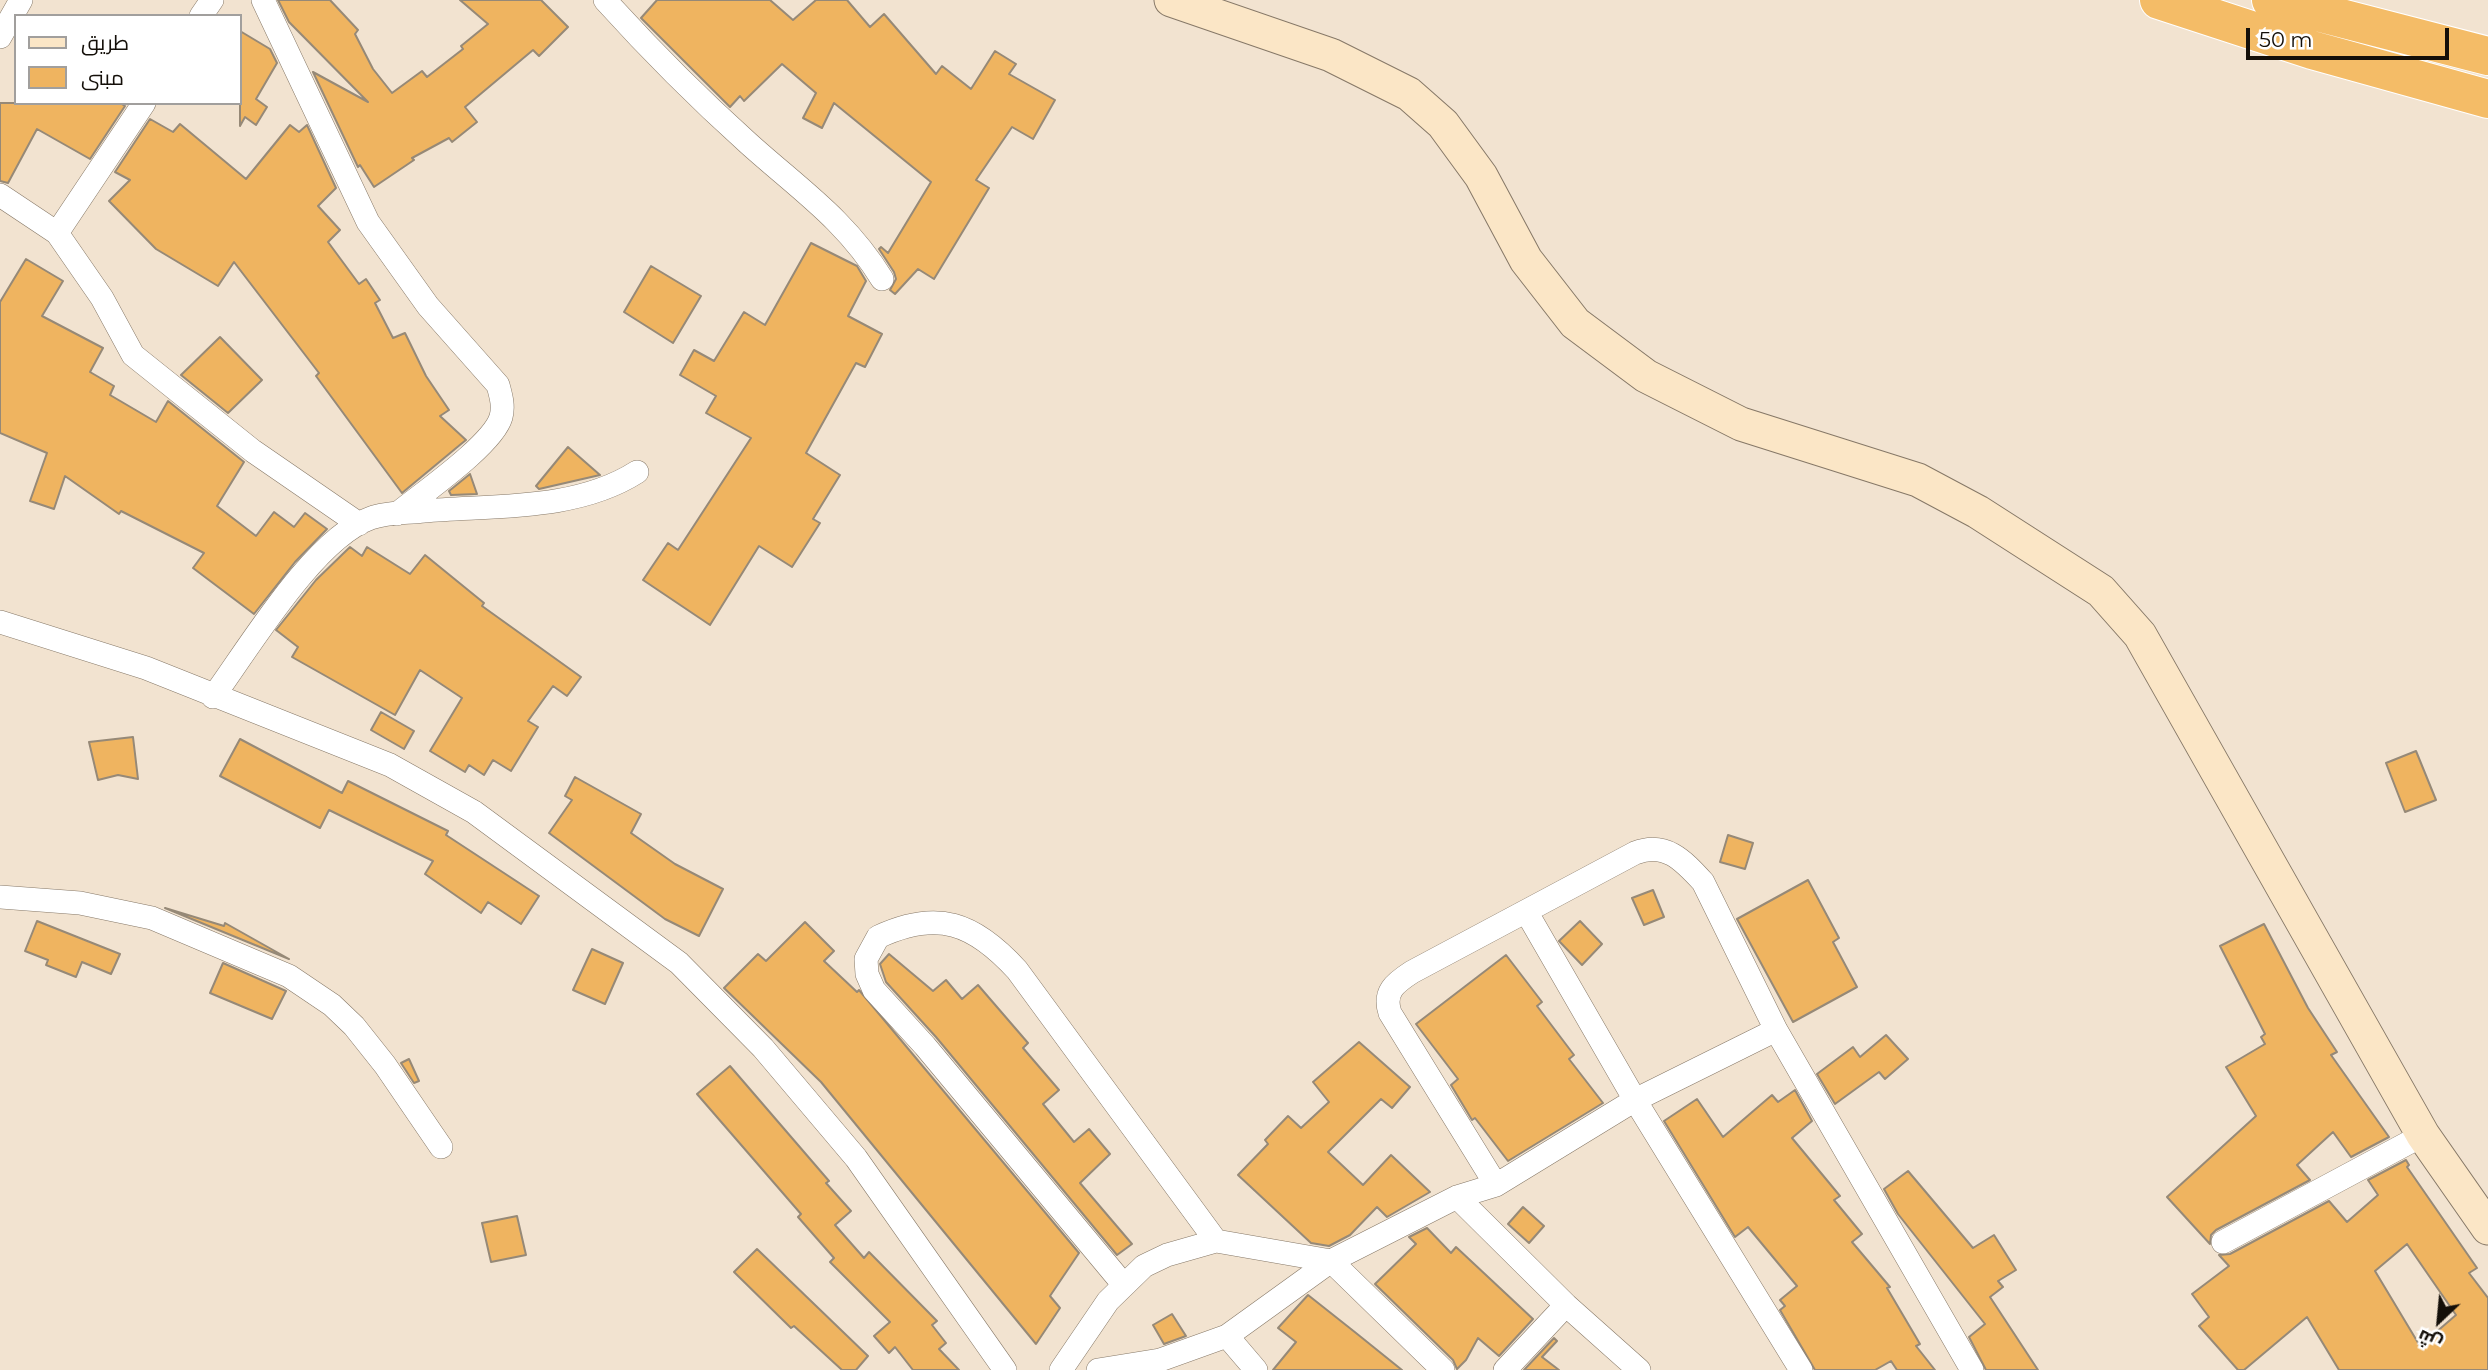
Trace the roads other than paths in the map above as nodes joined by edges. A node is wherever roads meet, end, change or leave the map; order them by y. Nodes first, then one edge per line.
1 (21, 0) edge
2 (263, 0) edge
3 (605, 0) edge
4 (2159, 0) edge
5 (2271, 0) edge
6 (1180, 4) edge
7 (0, 37) edge
8 (2488, 56) edge
9 (2488, 99) edge
10 (143, 105) edge
11 (0, 195) edge
12 (57, 233) junction
13 (882, 279) dead end
14 (637, 472) dead end
15 (397, 514) junction
16 (359, 524) junction
17 (0, 622) edge
18 (213, 696) junction
19 (0, 897) edge
20 (1527, 912) junction
21 (1776, 1030) junction
22 (1635, 1100) junction
23 (2423, 1135) junction
24 (441, 1147) dead end
25 (1496, 1185) junction
26 (1457, 1197) junction
27 (2488, 1228) edge
28 (1216, 1241) junction
29 (2223, 1242) dead end
30 (1331, 1261) junction
31 (1123, 1284) junction
32 (1566, 1305) junction
33 (1227, 1336) junction
34 (1005, 1370) edge
35 (1061, 1370) edge
36 (1098, 1370) edge
37 (1256, 1370) edge
38 (1443, 1370) edge
39 (1504, 1370) edge
40 (1639, 1370) edge
41 (1801, 1370) edge
42 (1972, 1370) edge

1 - 7 street
2 - 15 street
3 - 13 street
4 - 9 highway
5 - 8 highway
6 - 23 main road
10 - 12 street
11 - 12 street
12 - 16 street
14 - 15 street
15 - 16 street
16 - 18 street
17 - 18 street
18 - 34 street
19 - 24 street
20 - 21 street
20 - 22 street
20 - 25 street
21 - 22 street
21 - 42 street
22 - 25 street
22 - 41 street
23 - 27 main road
23 - 29 street
25 - 26 street
26 - 30 street
26 - 32 street
28 - 30 street
28 - 31 street
28 - 31 street
30 - 33 street
30 - 38 street
31 - 35 street
32 - 39 street
32 - 40 street
33 - 36 street
33 - 37 street

